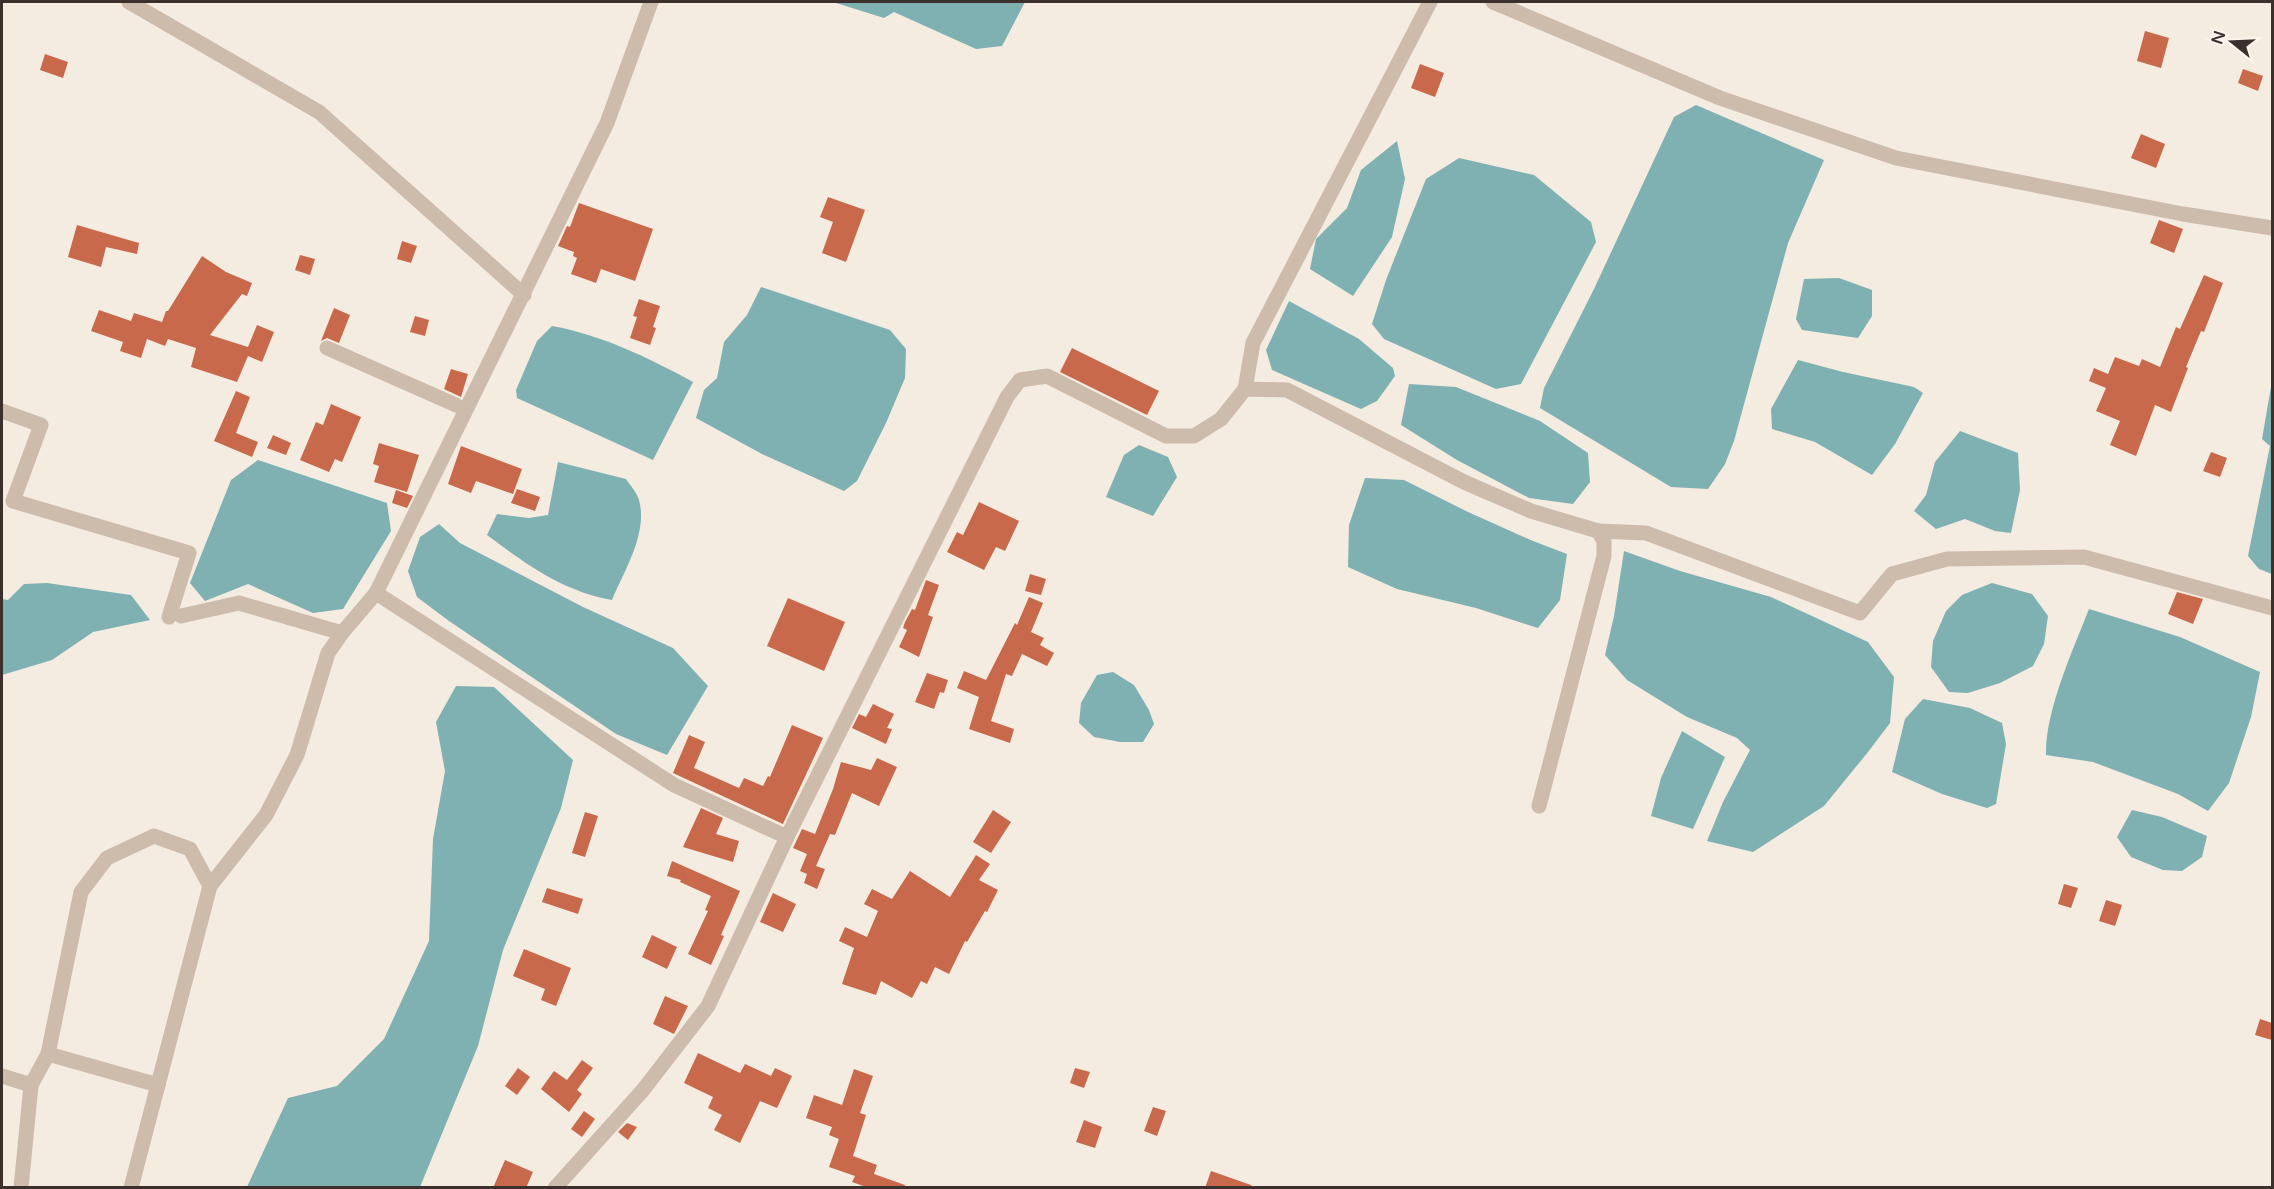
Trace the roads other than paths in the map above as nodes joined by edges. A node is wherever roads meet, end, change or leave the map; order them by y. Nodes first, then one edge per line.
1 (129, 2) edge
2 (651, 2) edge
3 (1430, 2) edge
4 (1493, 2) edge
5 (2272, 228) edge
6 (524, 295) junction
7 (327, 348) dead end
8 (1245, 389) junction
9 (456, 405) dead end
10 (2, 411) edge
11 (1598, 531) junction
12 (376, 593) junction
13 (2272, 608) edge
14 (342, 633) junction
15 (1539, 806) dead end
16 (787, 837) junction
17 (210, 886) junction
18 (48, 1054) junction
19 (2, 1076) edge
20 (31, 1085) junction
21 (158, 1085) junction
22 (21, 1188) edge
23 (131, 1188) edge
24 (555, 1188) edge

1 - 6 street
2 - 6 street
3 - 8 street
4 - 5 street
6 - 12 street
7 - 9 street
8 - 11 street
8 - 16 street
10 - 14 street
11 - 13 street
11 - 15 street
12 - 14 street
12 - 16 street
14 - 17 street
16 - 24 street
17 - 18 street
17 - 21 street
18 - 20 street
18 - 21 street
19 - 20 street
20 - 22 street
21 - 23 street

